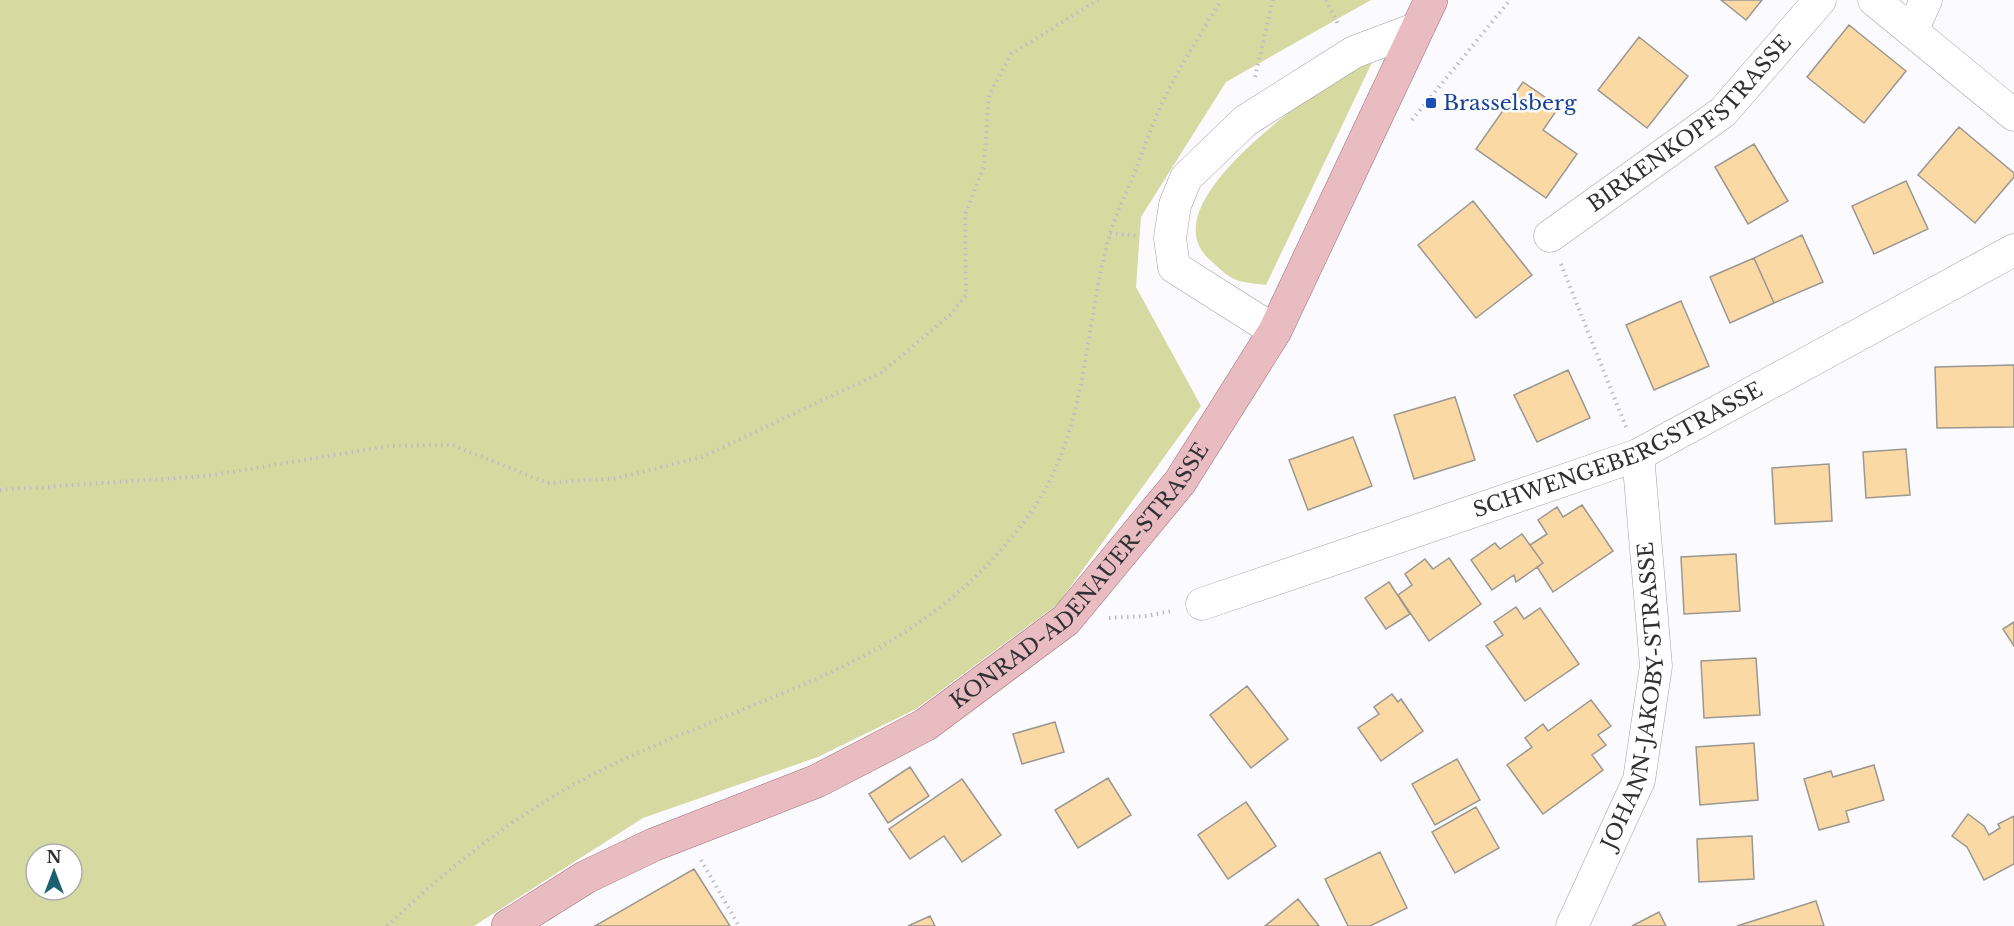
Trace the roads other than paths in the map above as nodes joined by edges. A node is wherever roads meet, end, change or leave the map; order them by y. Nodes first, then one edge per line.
1 (1820, 0) edge
2 (1874, 0) edge
3 (1926, 0) edge
4 (1424, 14) edge
5 (1912, 31) junction
6 (2014, 115) edge
7 (1550, 236) road end
8 (2014, 250) edge
9 (1275, 331) junction
10 (1638, 455) junction
11 (1202, 604) road end
12 (508, 926) edge
13 (1572, 926) edge

1 - 7 street, BIRKENKOPFSTRASSE
2 - 5 street
3 - 5 street
4 - 9 main road, KONRAD-ADENAUER-STRASSE
4 - 9 street
5 - 6 street
8 - 10 street, SCHWENGEBERGSTRASSE
9 - 12 main road, KONRAD-ADENAUER-STRASSE
10 - 11 street, SCHWENGEBERGSTRASSE
10 - 13 street, JOHANN-JAKOBY-STRASSE

